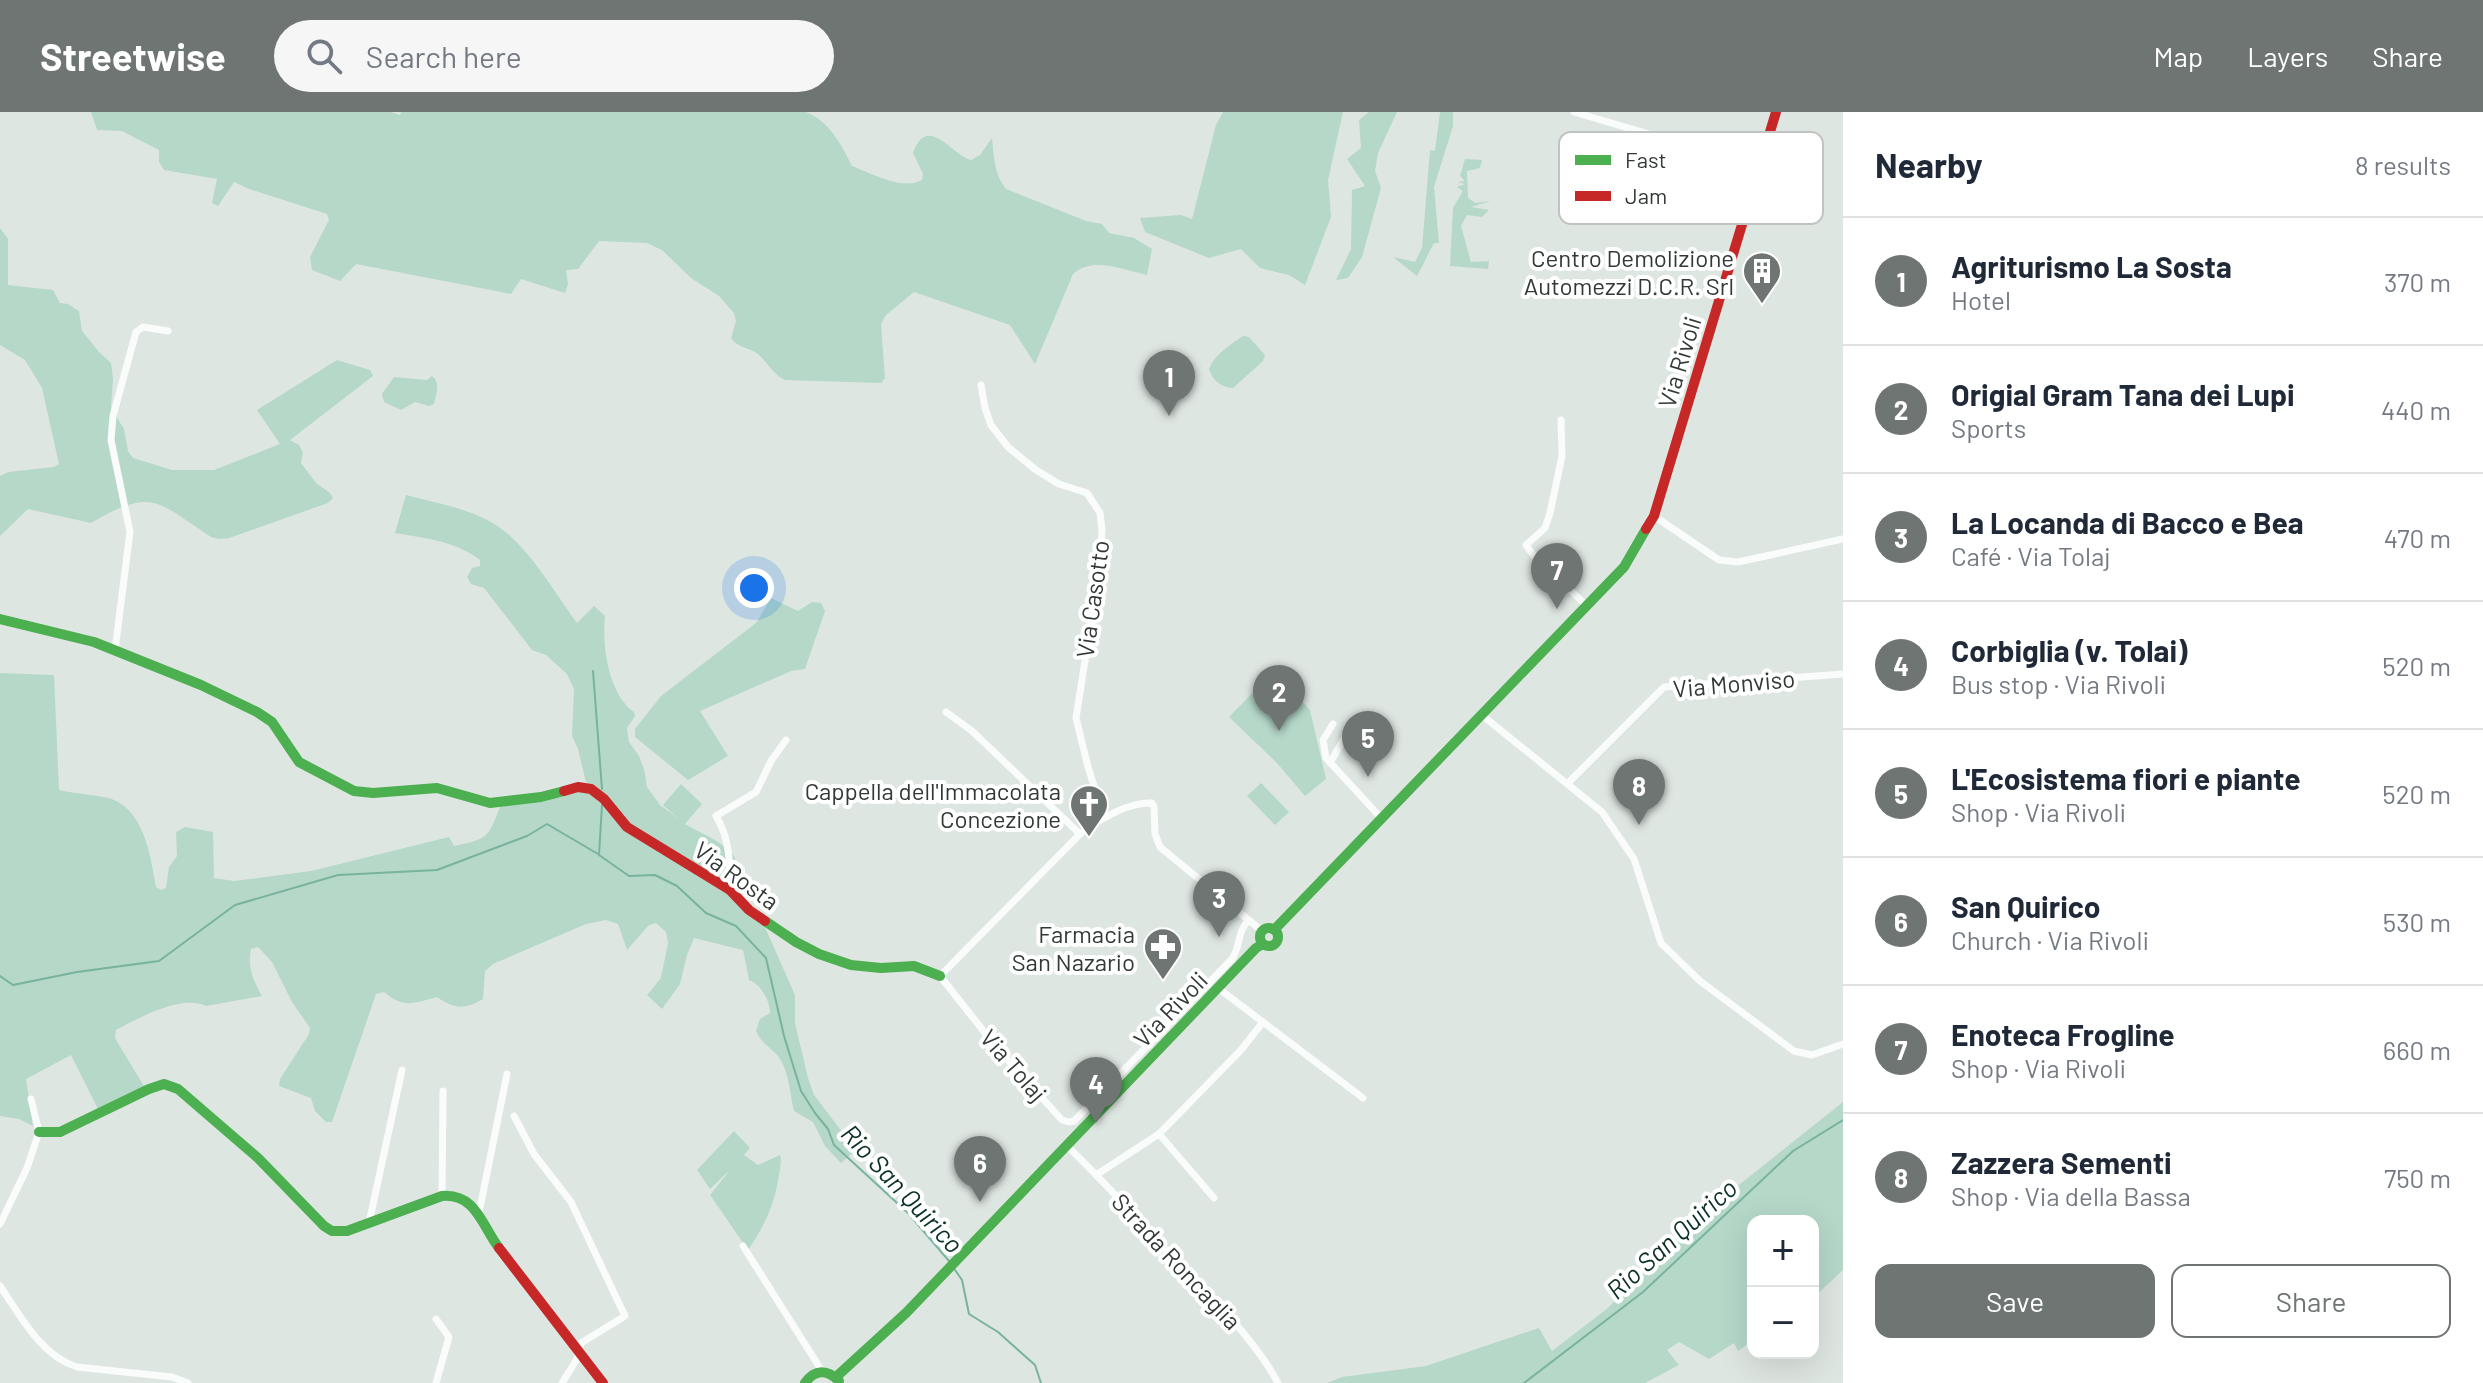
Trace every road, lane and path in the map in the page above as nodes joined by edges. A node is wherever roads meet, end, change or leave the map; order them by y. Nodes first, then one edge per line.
1 (1574, 112) edge
2 (1776, 112) edge
3 (1642, 132) edge
4 (1770, 132) edge
5 (1743, 224) edge
6 (168, 331) dead end
7 (981, 385) dead end
8 (1561, 420) dead end
9 (1654, 516) junction
10 (1843, 539) edge
11 (1587, 606) junction
12 (0, 619) edge
13 (115, 650) junction
14 (1843, 674) edge
15 (946, 712) dead end
16 (1483, 716) junction
17 (1333, 724) dead end
18 (1349, 730) dead end
19 (786, 740) dead end
20 (1330, 763) junction
21 (1568, 783) junction
22 (1104, 817) junction
23 (1382, 819) junction
24 (1080, 834) junction
25 (730, 890) junction
26 (1249, 920) junction
27 (1268, 930) junction
28 (1263, 944) junction
29 (940, 976) junction
30 (1218, 988) junction
31 (1263, 1022) junction
32 (1843, 1044) edge
33 (402, 1070) dead end
34 (507, 1074) dead end
35 (443, 1091) dead end
36 (1363, 1098) dead end
37 (31, 1099) dead end
38 (514, 1116) dead end
39 (39, 1132) junction
40 (1159, 1134) junction
41 (1066, 1145) junction
42 (1096, 1175) junction
43 (442, 1196) junction
44 (1214, 1198) dead end
45 (479, 1213) junction
46 (369, 1223) junction
47 (0, 1224) edge
48 (743, 1246) dead end
49 (0, 1286) edge
50 (436, 1319) dead end
51 (580, 1351) junction
52 (822, 1371) junction
53 (133, 1374) junction
54 (838, 1380) edge
55 (138, 1383) edge
56 (188, 1383) edge
57 (436, 1383) edge
58 (562, 1383) edge
59 (603, 1383) edge
60 (805, 1383) edge
61 (1278, 1383) edge

1 - 3 street
2 - 4 street, Via Rivoli
5 - 9 street, Via Rivoli
6 - 13 street
7 - 22 street, Via Casotto
8 - 11 street
9 - 10 street
9 - 11 street, Via Rivoli
11 - 16 street, Via Rivoli
12 - 13 street, Via Rosta
13 - 25 street, Via Rosta
14 - 21 street, Via Monviso
15 - 24 street
16 - 21 street
16 - 23 street, Via Rivoli
17 - 20 street
18 - 20 street
19 - 25 street
20 - 23 street
21 - 32 street
22 - 24 street
22 - 26 street
23 - 27 street, Via Rivoli
24 - 29 street
25 - 29 street, Via Rosta
26 - 27 street
26 - 29 street, Via Tolaj
27 - 28 street
27 - 28 street, Via Rivoli
28 - 30 street, Via Rivoli
30 - 31 street
30 - 41 street, Via Rivoli
31 - 36 street
31 - 40 street
33 - 46 street
34 - 45 street
35 - 43 street
37 - 39 street
38 - 51 street
39 - 46 street
39 - 47 street
40 - 42 street
40 - 44 street
41 - 42 street, Strada Roncaglia
41 - 54 street, Via Rivoli
42 - 61 street, Strada Roncaglia
43 - 45 street
43 - 46 street
45 - 51 street
48 - 52 street
49 - 53 street
50 - 57 street
51 - 58 street
51 - 59 street
52 - 54 street, Via Rivoli
52 - 60 street
53 - 55 street
53 - 56 street

